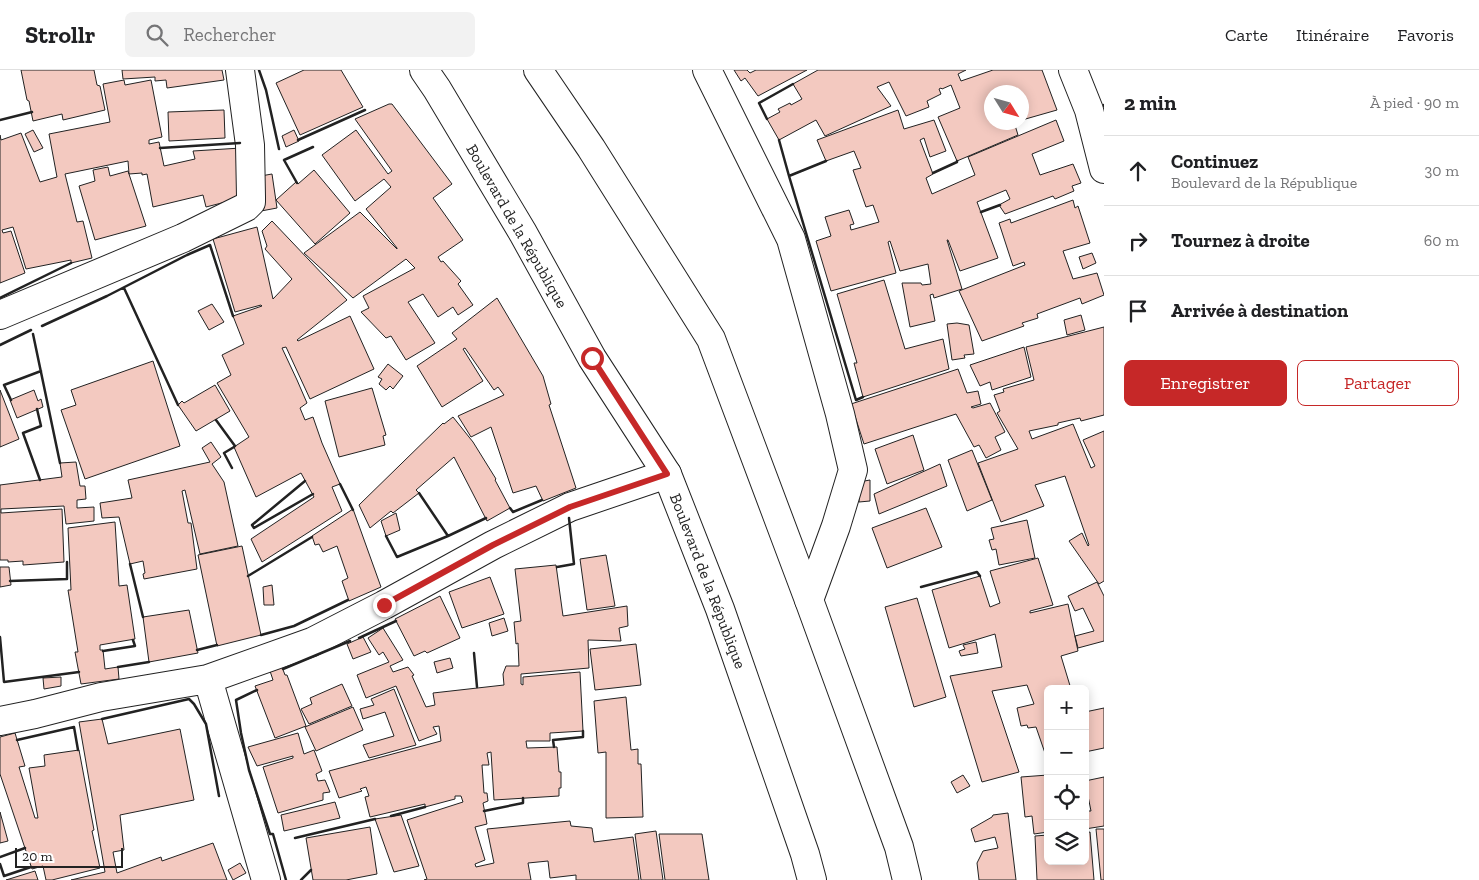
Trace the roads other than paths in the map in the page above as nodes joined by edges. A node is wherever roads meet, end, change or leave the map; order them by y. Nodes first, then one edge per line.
1 (240, 70) edge
2 (424, 70) edge
3 (538, 70) edge
4 (708, 70) edge
5 (1073, 70) edge
6 (1104, 169) edge
7 (0, 315) edge
8 (667, 474) junction
9 (809, 600) junction
10 (208, 679) junction
11 (0, 721) edge
12 (266, 880) edge
13 (812, 880) edge
14 (907, 880) edge

1 - 7 street
2 - 8 street, Boulevard de la République
3 - 9 street
4 - 9 street
5 - 6 street
8 - 10 street
8 - 13 street, Boulevard de la République
9 - 14 street
10 - 11 street
10 - 12 street

